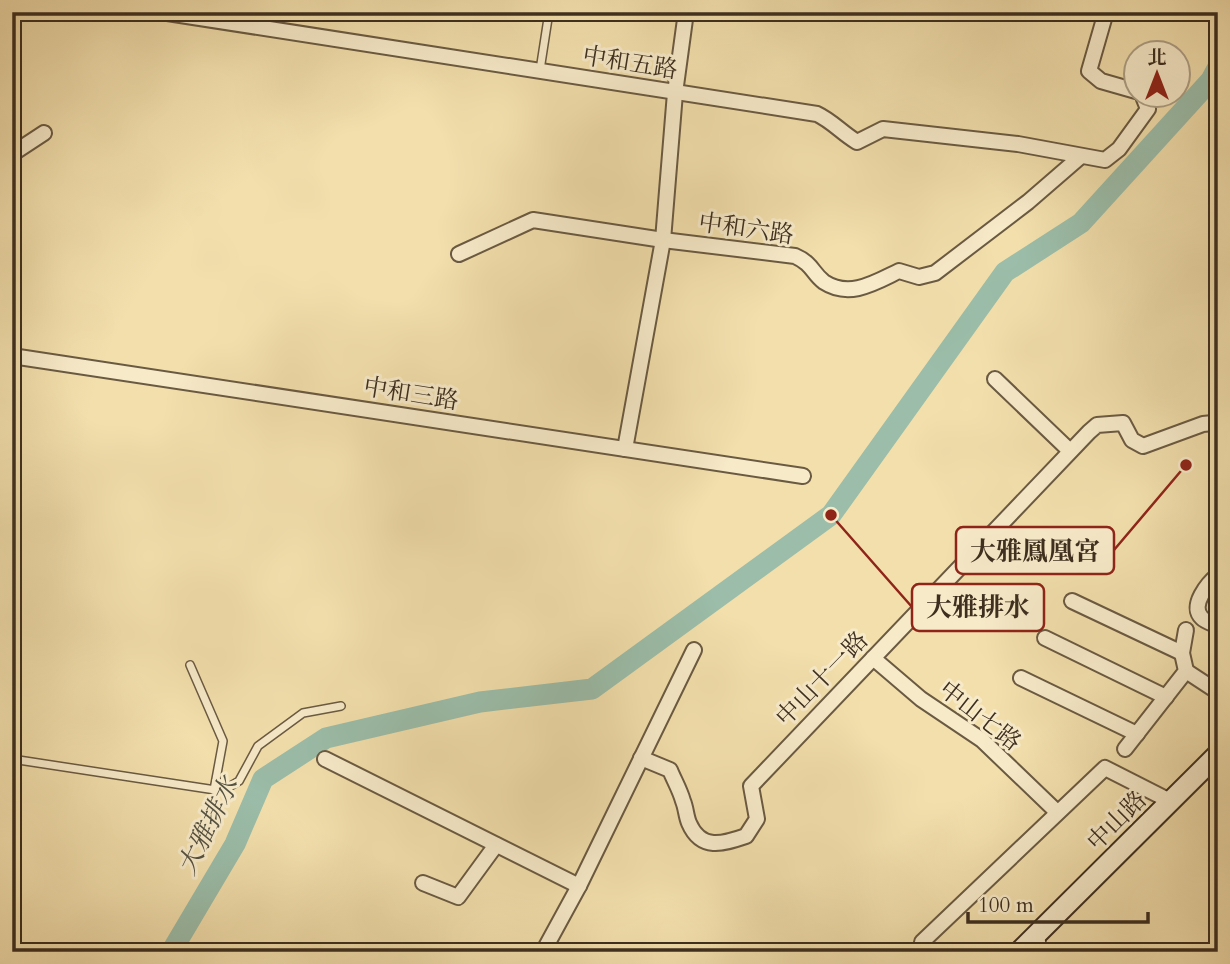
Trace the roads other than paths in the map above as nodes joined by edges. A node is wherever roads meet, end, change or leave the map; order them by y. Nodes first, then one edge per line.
1 (160, 12) edge
2 (549, 12) edge
3 (686, 12) edge
4 (1105, 12) edge
5 (540, 71) junction
6 (1122, 87) edge
7 (682, 94) junction
8 (1148, 108) edge
9 (44, 132) dead end
10 (12, 154) edge
11 (1080, 157) junction
12 (663, 240) junction
13 (459, 254) dead end
14 (12, 356) edge
15 (995, 379) dead end
16 (1218, 426) edge
17 (625, 449) junction
18 (1070, 451) junction
19 (803, 476) dead end
20 (1218, 575) edge
21 (1072, 601) dead end
22 (1218, 626) edge
23 (1186, 630) dead end
24 (1045, 638) dead end
25 (694, 649) dead end
26 (1182, 653) junction
27 (873, 657) junction
28 (190, 665) dead end
29 (1186, 671) junction
30 (1021, 678) dead end
31 (1218, 692) edge
32 (1166, 697) junction
33 (341, 706) dead end
34 (1136, 734) junction
35 (1125, 749) dead end
36 (1218, 754) edge
37 (641, 758) junction
38 (12, 759) edge
39 (325, 759) dead end
40 (214, 790) junction
41 (1172, 802) junction
42 (1057, 812) junction
43 (496, 845) junction
44 (423, 883) dead end
45 (579, 886) junction
46 (1039, 932) junction
47 (922, 942) dead end
48 (543, 952) edge
49 (1020, 952) edge
50 (1044, 952) edge

1 - 5 street, 中和五路
2 - 5 lane
3 - 7 street
4 - 6 street
5 - 7 street, 中和五路
7 - 11 street, 中和五路
7 - 12 street
8 - 11 street
9 - 10 street
11 - 12 street, 中和六路
12 - 13 street, 中和六路
12 - 17 street
14 - 17 street, 中和三路
15 - 18 street
16 - 18 street, 中山十一路
17 - 19 street, 中和三路
18 - 27 street, 中山十一路
20 - 22 street
21 - 26 street
23 - 26 street
24 - 32 street
25 - 37 street
26 - 29 street
27 - 37 street, 中山十一路
27 - 42 street, 中山七路
28 - 40 lane
29 - 31 street
29 - 32 street
30 - 34 street
32 - 34 street
33 - 40 lane
34 - 35 street
36 - 41 main road, 中山路
37 - 45 street
38 - 40 lane
39 - 43 street
41 - 42 street
41 - 46 main road, 中山路
42 - 47 street
43 - 44 street
43 - 45 street
45 - 48 street
46 - 49 main road, 中山路
46 - 50 lane

